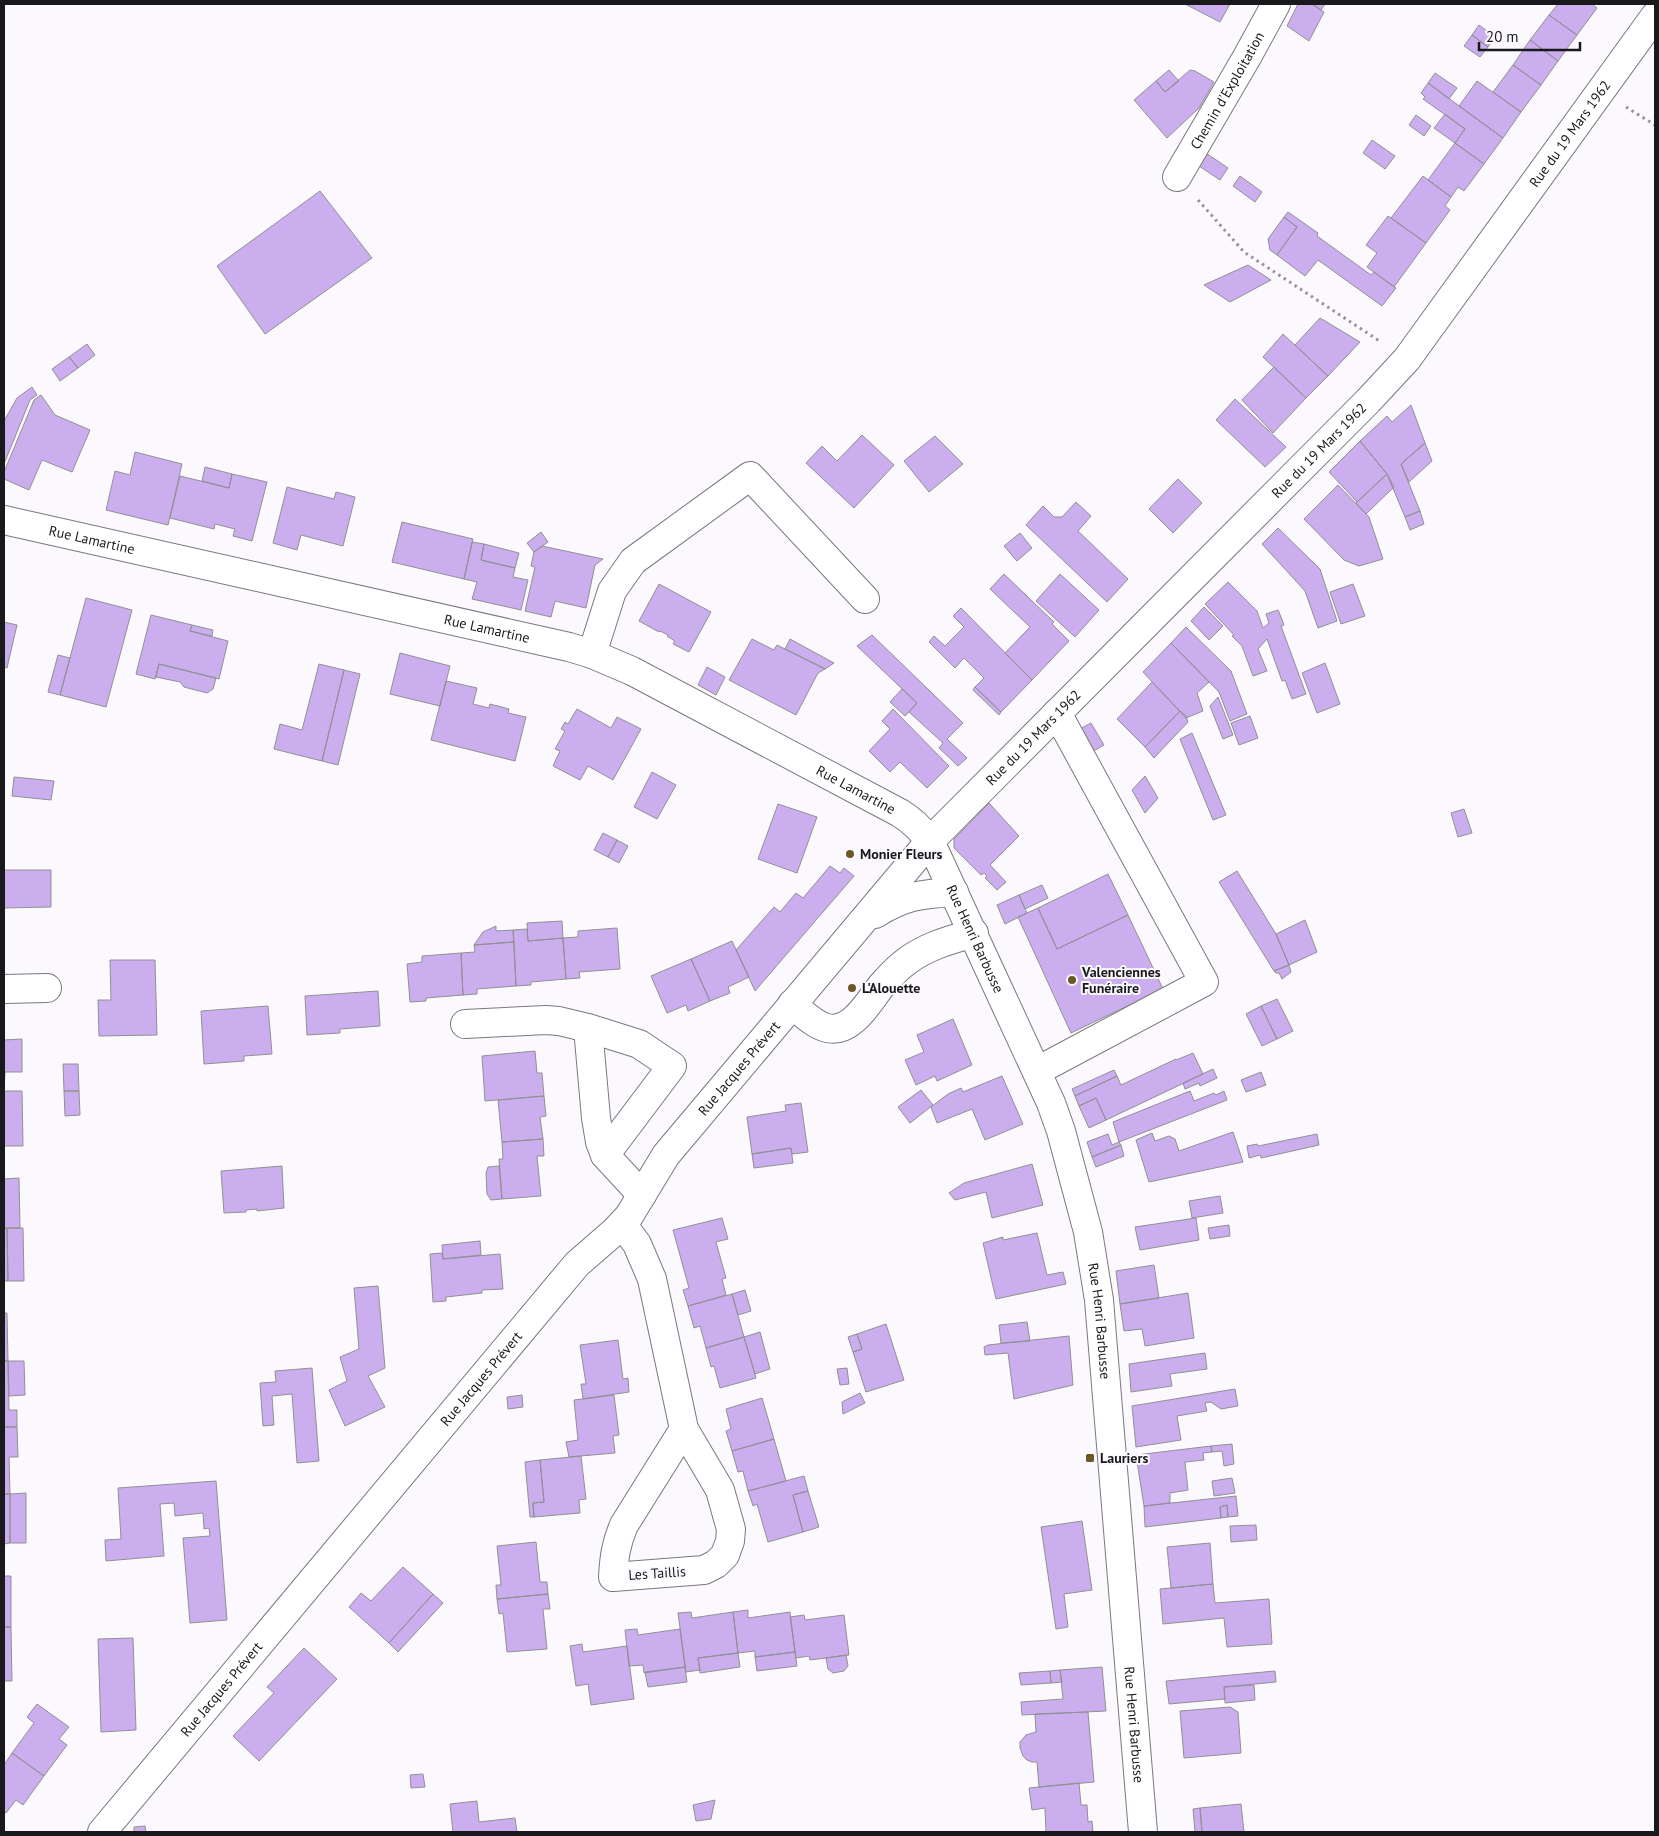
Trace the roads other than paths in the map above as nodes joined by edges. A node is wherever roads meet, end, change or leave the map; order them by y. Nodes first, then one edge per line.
1 (1276, 4) edge
2 (1655, 16) edge
3 (1177, 177) road end
4 (4, 520) edge
5 (865, 599) dead end
6 (592, 654) junction
7 (1057, 713) junction
8 (930, 841) junction
9 (954, 892) junction
10 (859, 924) junction
11 (974, 933) junction
12 (48, 988) dead end
13 (4, 989) edge
14 (792, 1004) junction
15 (465, 1024) dead end
16 (588, 1028) junction
17 (1037, 1071) junction
18 (605, 1155) junction
19 (642, 1195) junction
20 (622, 1224) junction
21 (684, 1429) junction
22 (102, 1832) edge
23 (1143, 1832) edge

1 - 3 street, Chemin d'Exploitation
2 - 7 street, Rue du 19 Mars 1962
4 - 6 street, Rue Lamartine
5 - 6 street
6 - 8 street, Rue Lamartine
7 - 8 street, Rue du 19 Mars 1962
7 - 17 street
8 - 9 street, Rue Henri Barbusse
8 - 10 street, Rue Jacques Prévert
9 - 10 street, Rue Jacques Prévert
9 - 11 street, Rue Henri Barbusse
10 - 14 street, Rue Jacques Prévert
11 - 14 street
11 - 17 street, Rue Henri Barbusse
12 - 13 street
14 - 19 street, Rue Jacques Prévert
15 - 16 street
16 - 18 street
16 - 18 street
17 - 23 street, Rue Henri Barbusse
18 - 19 street
19 - 20 street, Rue Jacques Prévert
20 - 21 street, Les Taillis
20 - 22 street, Rue Jacques Prévert
21 - 21 street, Les Taillis

